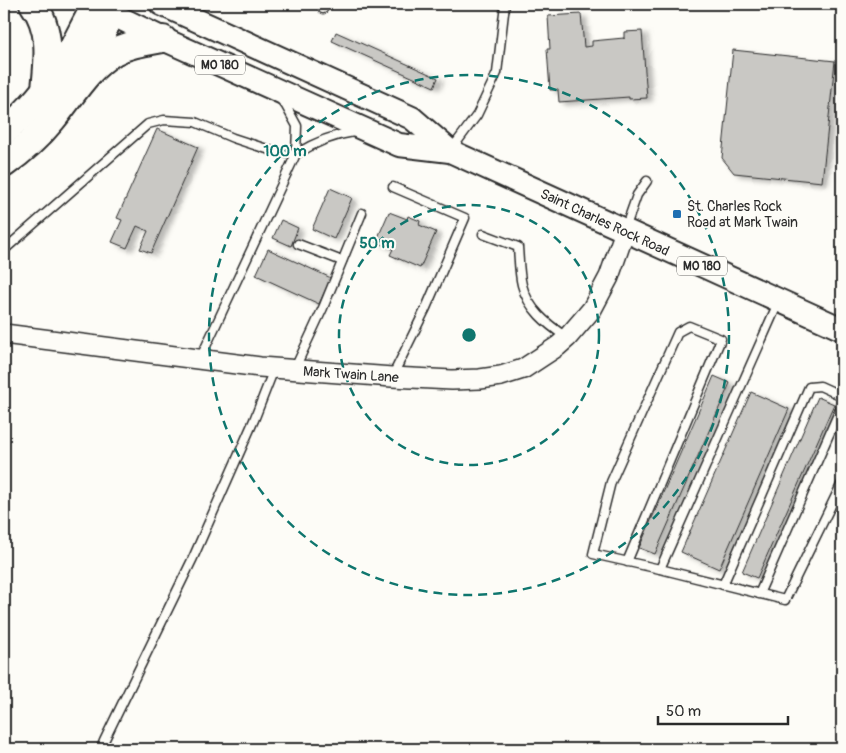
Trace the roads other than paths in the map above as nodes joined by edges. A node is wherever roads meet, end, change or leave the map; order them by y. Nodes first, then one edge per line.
1 (33, 4) edge
2 (161, 4) edge
3 (505, 4) edge
4 (101, 6) edge
5 (163, 39) junction
6 (83, 78) junction
7 (270, 87) junction
8 (45, 90) junction
9 (366, 130) junction
10 (4, 132) edge
11 (450, 151) junction
12 (296, 154) junction
13 (4, 164) edge
14 (647, 181) dead end
15 (393, 187) dead end
16 (362, 213) dead end
17 (625, 231) junction
18 (483, 234) dead end
19 (298, 244) dead end
20 (4, 250) edge
21 (342, 261) junction
22 (779, 300) junction
23 (842, 329) edge
24 (4, 334) edge
25 (567, 338) junction
26 (200, 359) junction
27 (274, 368) junction
28 (295, 370) junction
29 (392, 377) junction
30 (842, 396) edge
31 (842, 405) edge
32 (842, 483) edge
33 (627, 562) junction
34 (660, 569) junction
35 (724, 585) junction
36 (759, 594) junction
37 (101, 749) edge

1 - 8 highway
2 - 11 main road, Saint Charles Rock Road / MO 180
3 - 11 lane
4 - 5 main road, Saint Charles Rock Road / MO 180
4 - 6 highway
4 - 8 highway
5 - 6 highway
5 - 7 main road, Saint Charles Rock Road / MO 180
6 - 13 highway
7 - 9 main road, Saint Charles Rock Road / MO 180
7 - 12 lane
8 - 10 highway
9 - 11 main road, Saint Charles Rock Road / MO 180
9 - 12 lane
11 - 17 main road, Saint Charles Rock Road / MO 180
12 - 20 lane
12 - 26 lane
14 - 17 lane
15 - 29 lane
16 - 21 lane
17 - 22 main road, Saint Charles Rock Road / MO 180
17 - 25 street, Mark Twain Lane
18 - 25 lane
19 - 21 lane
21 - 28 lane
22 - 23 main road, Saint Charles Rock Road / MO 180
22 - 34 lane
24 - 26 street, Mark Twain Lane
25 - 29 street, Mark Twain Lane
26 - 27 street, Mark Twain Lane
27 - 28 street, Mark Twain Lane
27 - 37 lane
28 - 29 street, Mark Twain Lane
30 - 35 lane
31 - 36 lane
32 - 36 lane
33 - 33 lane
33 - 34 lane
34 - 35 lane
35 - 36 lane

